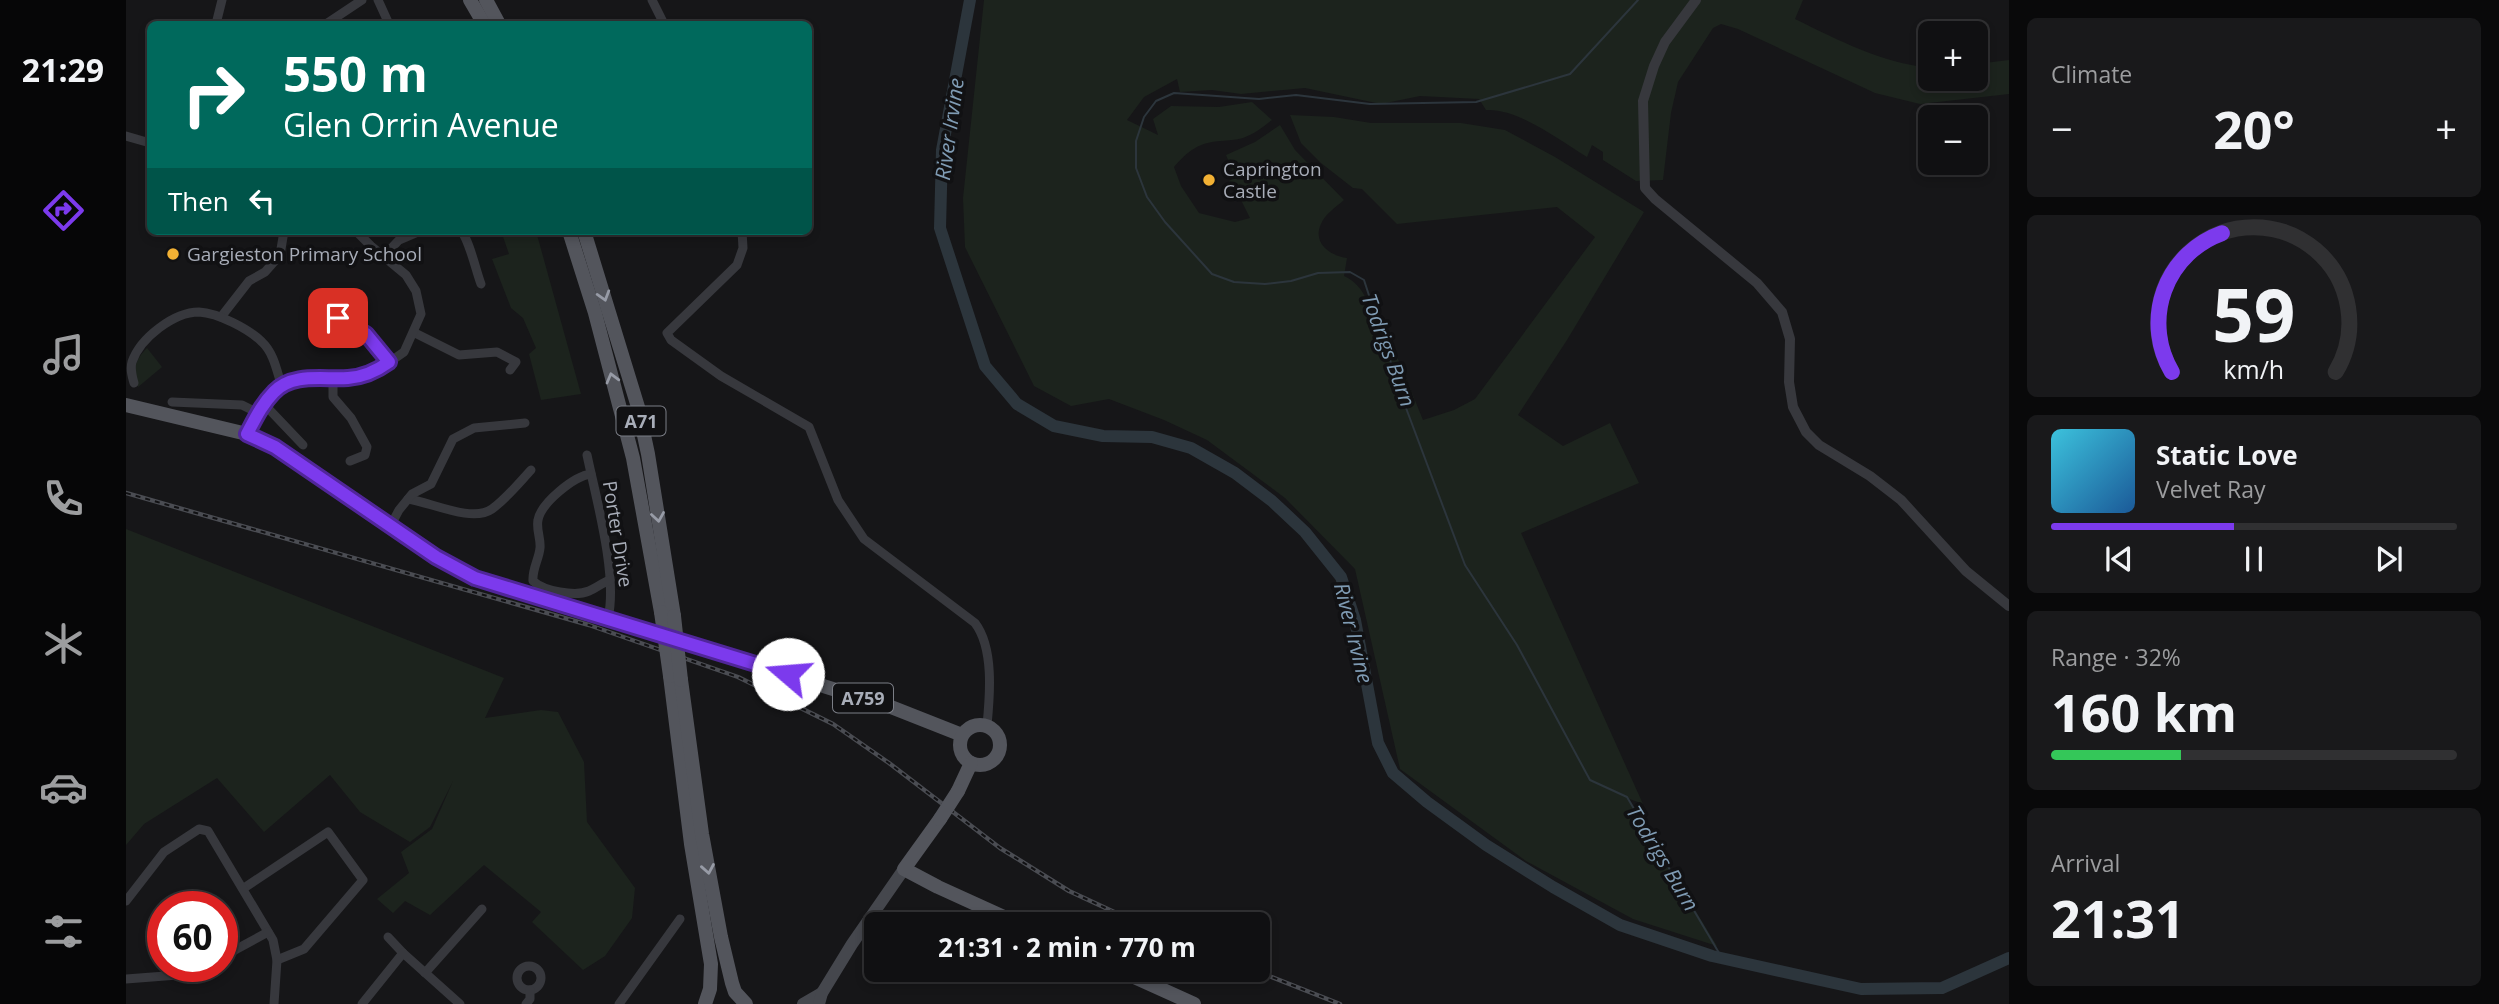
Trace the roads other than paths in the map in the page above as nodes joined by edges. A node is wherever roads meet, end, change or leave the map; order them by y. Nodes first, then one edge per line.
1 (222, 0) edge
2 (362, 0) edge
3 (378, 0) edge
4 (470, 0) edge
5 (486, 0) edge
6 (652, 0) edge
7 (1696, 0) edge
8 (217, 21) edge
9 (330, 21) edge
10 (388, 21) edge
11 (482, 21) edge
12 (497, 21) edge
13 (662, 21) edge
14 (126, 136) edge
15 (147, 143) edge
16 (284, 235) edge
17 (360, 235) edge
18 (411, 235) edge
19 (465, 235) edge
20 (570, 235) edge
21 (585, 235) edge
22 (742, 235) edge
23 (383, 257) junction
24 (481, 284) dead end
25 (327, 295) dead end
26 (334, 309) junction
27 (322, 314) dead end
28 (222, 317) junction
29 (415, 333) junction
30 (526, 358) dead end
31 (389, 362) junction
32 (128, 370) edge
33 (333, 378) junction
34 (134, 383) dead end
35 (282, 387) junction
36 (172, 402) dead end
37 (264, 404) junction
38 (126, 406) edge
39 (258, 413) junction
40 (525, 423) dead end
41 (247, 434) junction
42 (303, 445) dead end
43 (365, 455) junction
44 (587, 455) dead end
45 (378, 456) dead end
46 (350, 461) dead end
47 (531, 471) dead end
48 (591, 474) junction
49 (408, 499) junction
50 (391, 525) junction
51 (610, 580) junction
52 (2009, 606) edge
53 (667, 614) junction
54 (608, 618) junction
55 (675, 678) junction
56 (987, 725) junction
57 (962, 735) junction
58 (971, 763) junction
59 (904, 869) junction
60 (244, 888) junction
61 (126, 901) edge
62 (482, 909) dead end
63 (993, 912) edge
64 (680, 919) dead end
65 (268, 932) junction
66 (388, 937) dead end
67 (238, 948) edge
68 (403, 953) junction
69 (278, 960) junction
70 (425, 973) junction
71 (147, 977) edge
72 (126, 979) edge
73 (1145, 982) edge
74 (530, 990) dead end
75 (821, 998) edge
76 (274, 1004) edge
77 (362, 1004) edge
78 (460, 1004) edge
79 (526, 1004) edge
80 (619, 1004) edge
81 (705, 1004) edge
82 (746, 1004) edge
83 (803, 1004) edge
84 (1194, 1004) edge

1 - 8 street
2 - 9 street
3 - 10 street
4 - 11 main road
5 - 12 main road
6 - 13 street
7 - 52 street
14 - 15 street
16 - 28 street
17 - 23 street
18 - 23 street
19 - 24 street
53 -> 20 main road, A71
21 -> 53 main road, A71
22 - 56 street
23 - 29 street
25 - 26 street
26 - 27 street
26 - 31 street
28 - 32 street
28 - 35 street
29 - 30 street
29 - 31 street
31 - 33 street
32 - 34 street
33 - 35 street
33 - 43 street
35 - 37 street
36 - 39 street
37 - 39 street
37 - 42 street
38 - 41 main road, A759
39 - 41 street
40 - 49 street
41 - 50 main road, A759
43 - 45 street
43 - 46 street
44 - 48 street, Porter Drive
47 - 49 street
48 - 51 street, Porter Drive
48 - 51 street
49 - 50 street
50 - 54 main road, A759
51 - 54 street, Porter Drive
53 - 55 main road, A71, bridge
54 - 57 main road, A759
55 - 81 main road, A71
55 -> 82 main road, A71
56 - 57 main road
56 - 58 main road
57 - 58 main road
58 - 59 main road, bridge
59 - 63 main road
59 - 75 main road
60 - 61 street
60 - 65 street
60 - 69 street
62 - 70 street
64 - 80 street
65 - 67 street
65 - 69 street
66 - 68 street
68 - 70 street
68 - 77 street
69 - 76 street
70 - 78 street
71 - 72 street
73 - 84 main road
74 - 79 street
75 - 83 main road

